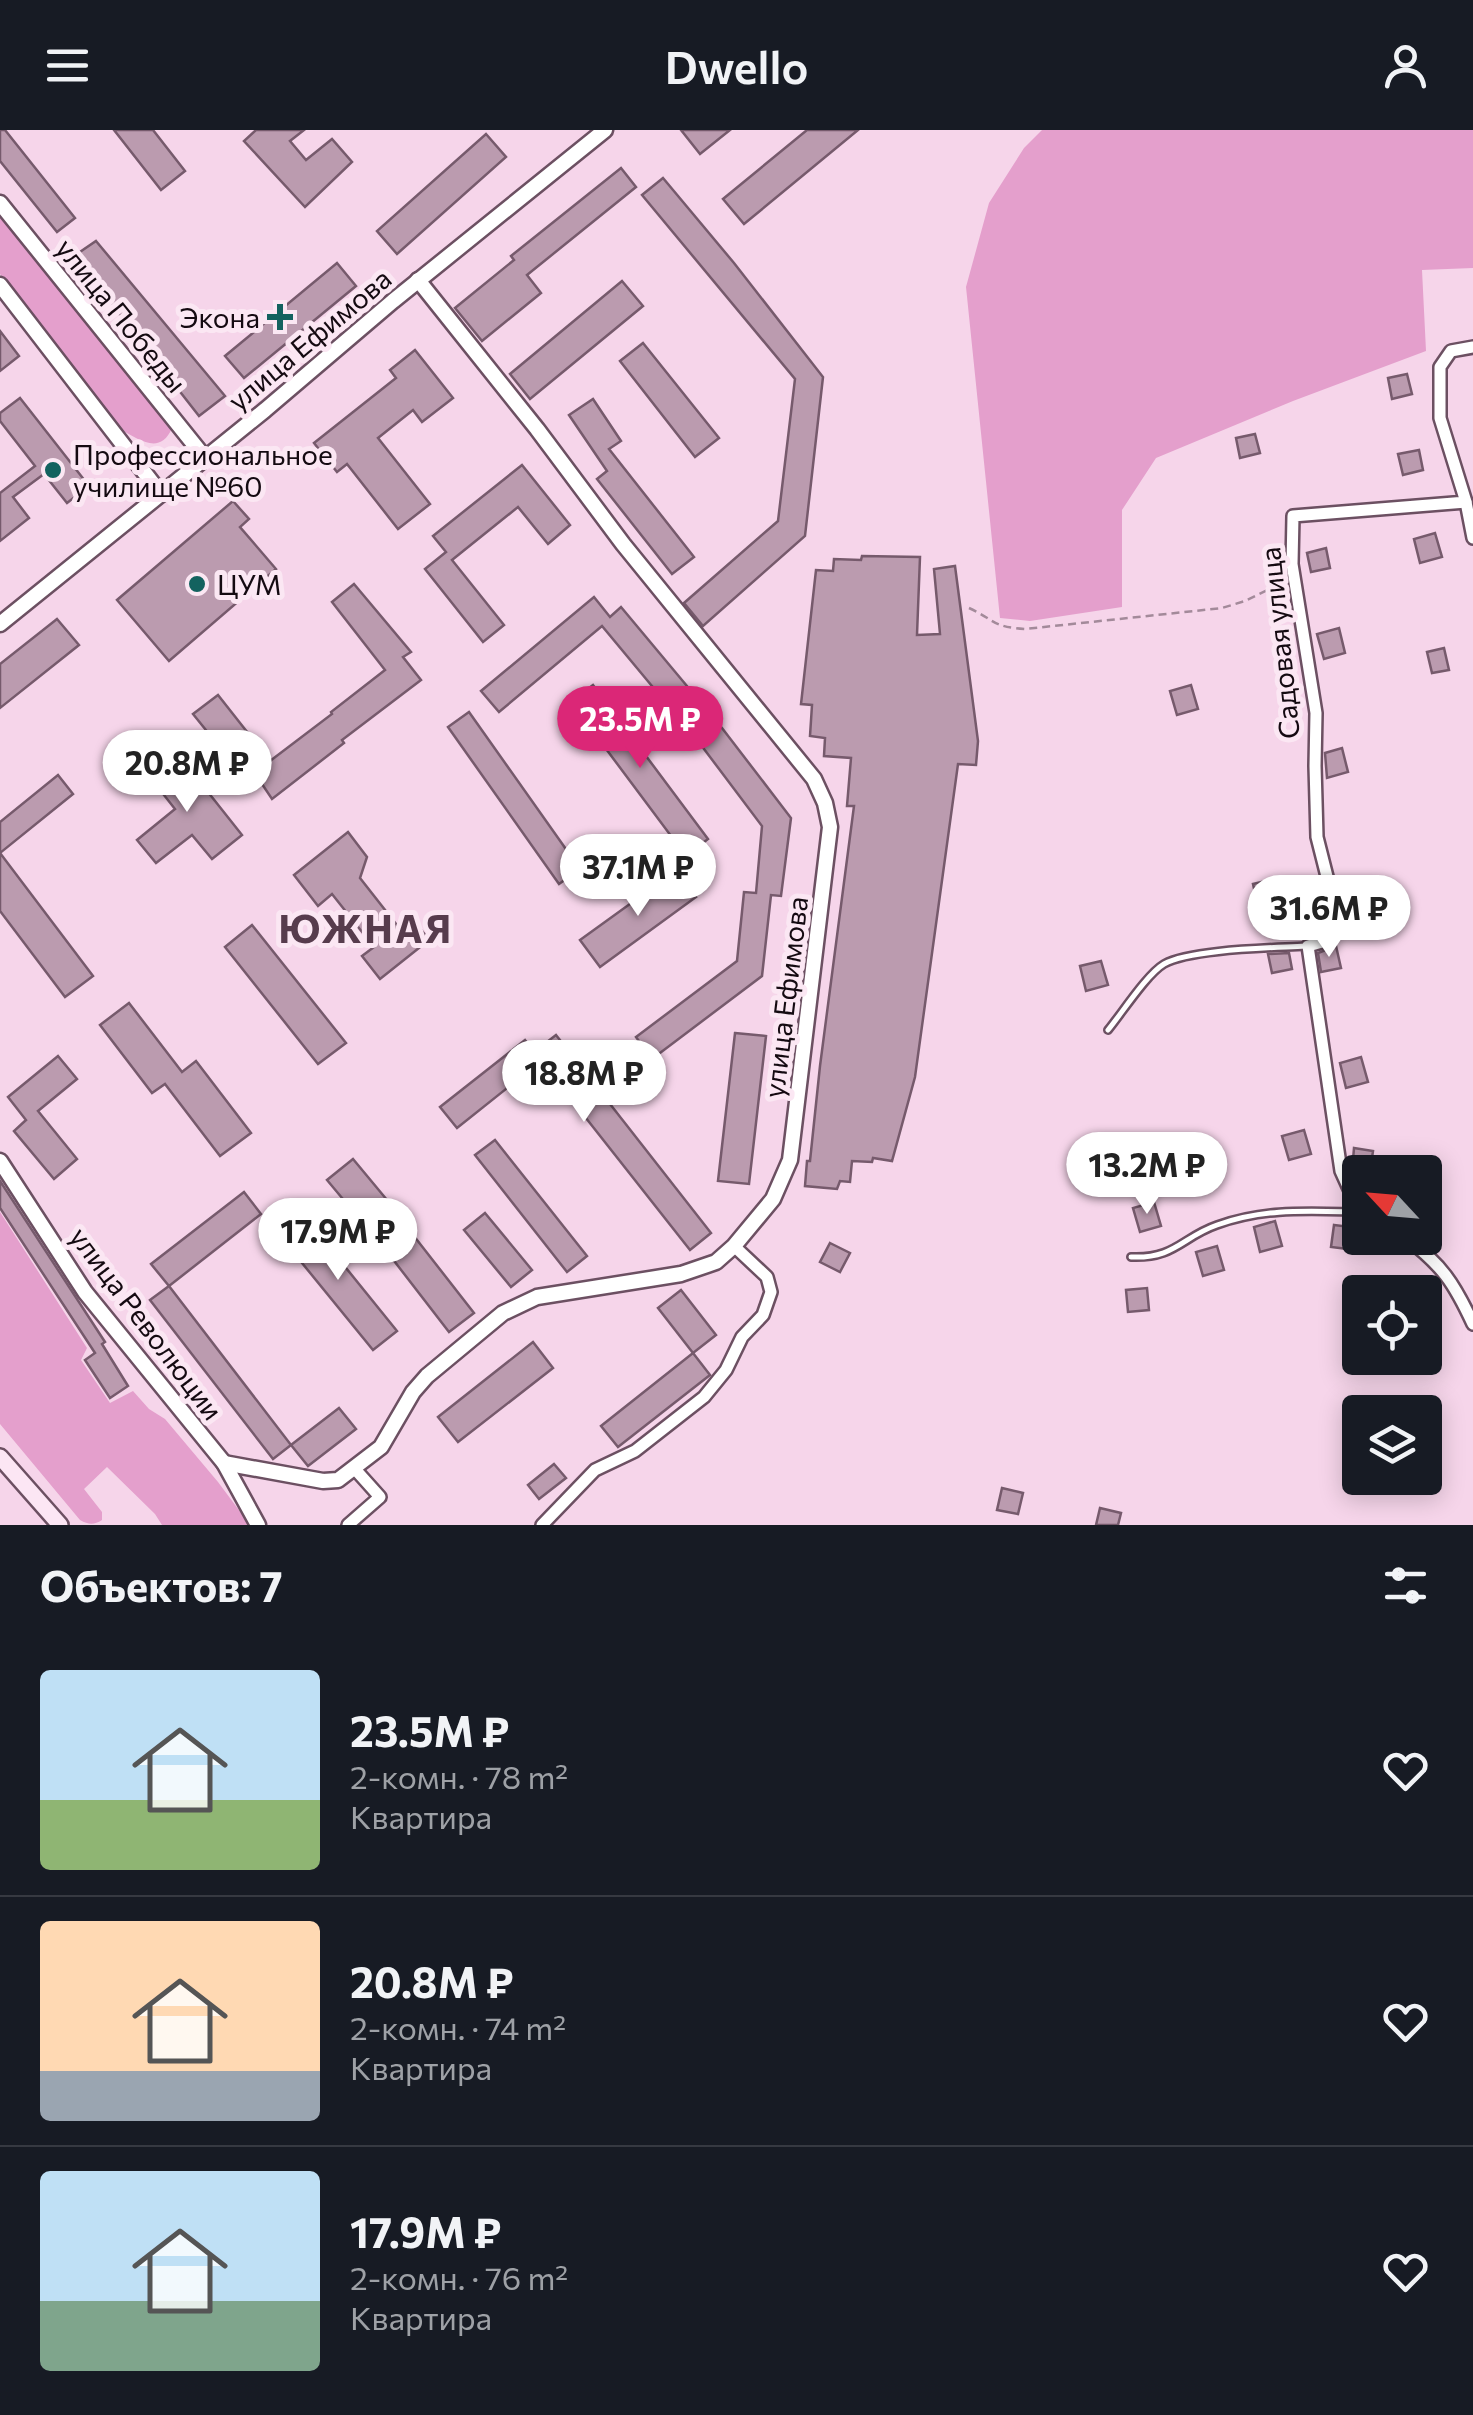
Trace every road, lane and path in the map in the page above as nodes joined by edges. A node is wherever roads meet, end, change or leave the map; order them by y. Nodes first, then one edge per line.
1 (605, 130) edge
2 (0, 203) edge
3 (418, 280) junction
4 (0, 284) edge
5 (1473, 348) edge
6 (205, 458) junction
7 (161, 494) junction
8 (1466, 502) junction
9 (1473, 538) edge
10 (1294, 577) junction
11 (969, 608) dead end
12 (0, 624) edge
13 (1308, 946) junction
14 (1108, 1030) dead end
15 (0, 1160) edge
16 (1342, 1173) edge
17 (1342, 1212) edge
18 (734, 1246) junction
19 (1429, 1255) edge
20 (1131, 1257) dead end
21 (1473, 1324) edge
22 (0, 1457) edge
23 (224, 1463) junction
24 (354, 1468) junction
25 (60, 1525) edge
26 (258, 1525) edge
27 (348, 1525) edge
28 (542, 1525) edge

1 - 3 street, улица Ефимова
2 - 6 street, улица Победы
3 - 6 street, улица Ефимова
3 - 18 street, улица Ефимова
4 - 7 street
5 - 8 street
6 - 7 street, улица Ефимова
7 - 12 street, улица Ефимова
8 - 9 street
8 - 10 street, Садовая улица
10 - 11 path
10 - 13 street, Садовая улица
13 - 14 lane
13 - 16 street
15 - 23 street, улица Революции
17 - 20 lane
18 - 24 street, улица Ефимова
18 - 28 street
19 - 21 street
22 - 25 main road
23 - 24 street
23 - 26 street, улица Революции
24 - 27 street

